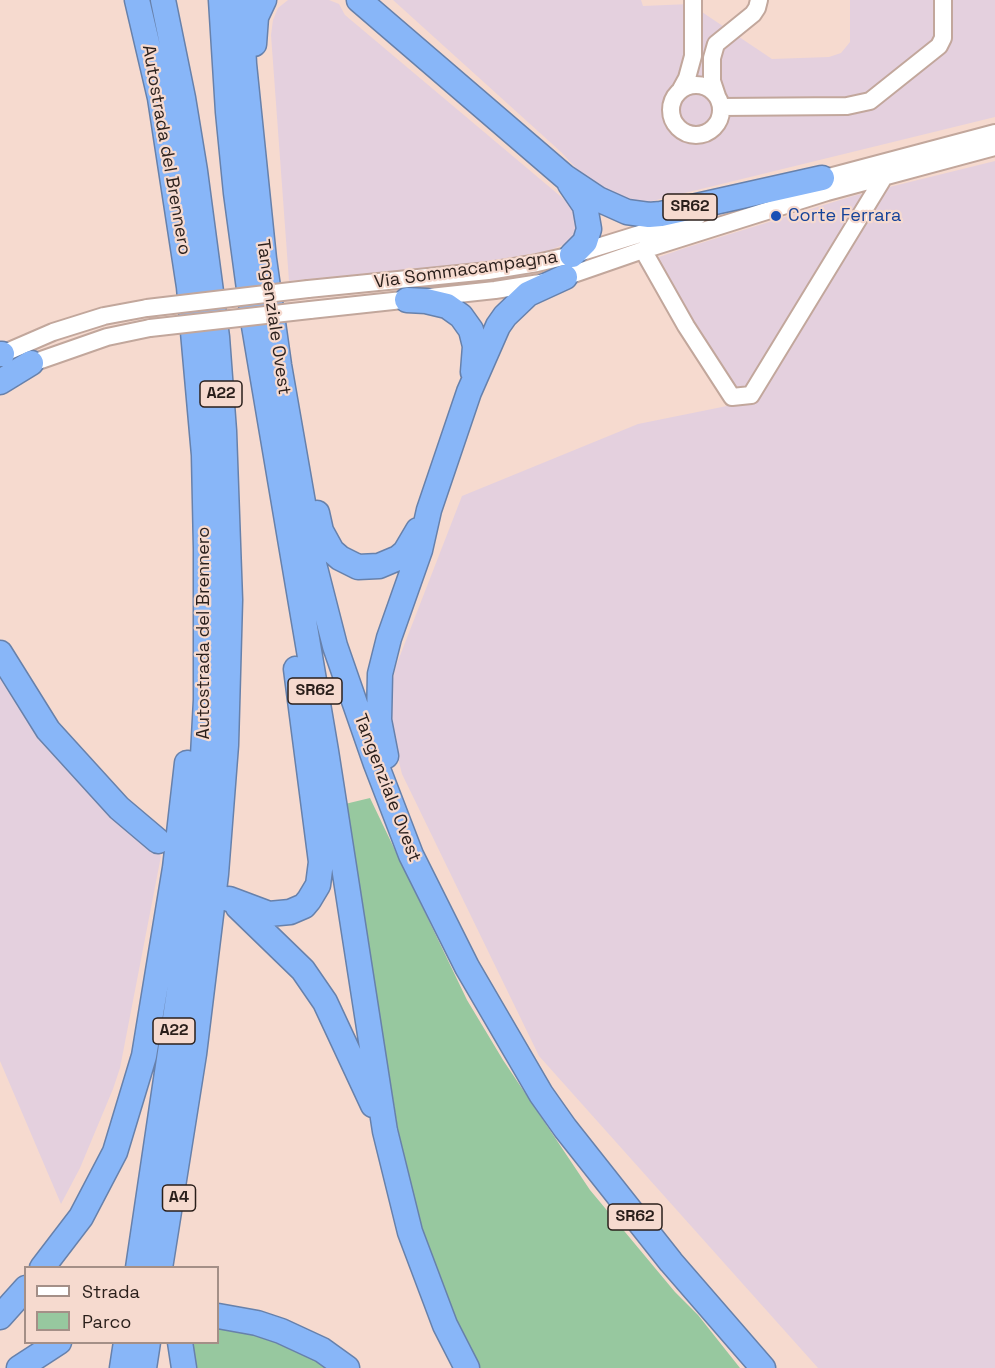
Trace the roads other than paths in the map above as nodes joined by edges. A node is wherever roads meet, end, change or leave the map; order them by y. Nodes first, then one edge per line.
1 (137, 0) edge
2 (163, 0) edge
3 (241, 0) edge
4 (264, 0) edge
5 (693, 0) edge
6 (759, 0) edge
7 (944, 0) edge
8 (360, 2) edge
9 (220, 5) edge
10 (681, 89) junction
11 (719, 102) junction
12 (995, 133) edge
13 (995, 147) edge
14 (565, 177) junction
15 (884, 177) junction
16 (255, 178) junction
17 (822, 178) junction
18 (643, 250) junction
19 (568, 266) junction
20 (189, 287) junction
21 (407, 300) junction
22 (0, 359) edge
23 (31, 363) junction
24 (279, 365) junction
25 (0, 382) edge
26 (469, 392) junction
27 (276, 466) junction
28 (429, 510) junction
29 (0, 653) edge
30 (158, 841) dead end
31 (411, 855) junction
32 (182, 1129) junction
33 (385, 1131) junction
34 (44, 1266) edge
35 (138, 1266) edge
36 (160, 1266) edge
37 (177, 1266) edge
38 (24, 1290) edge
39 (219, 1316) edge
40 (0, 1317) edge
41 (56, 1344) edge
42 (763, 1367) edge
43 (19, 1368) edge
44 (347, 1368) edge
45 (467, 1368) edge

1 - 20 highway, Autostrada del Brennero / A22
2 - 32 highway, Autostrada del Brennero / A22
3 - 16 highway, Tangenziale Ovest / SR62
4 - 16 highway, SR62
5 - 10 street
6 - 11 street
7 - 11 street
8 - 14 highway, SR62
9 - 27 highway, Tangenziale Ovest / SR62
10 - 11 street
10 - 11 street
12 - 17 street, Via Sommacampagna
13 - 15 street, Via Sommacampagna
14 - 17 highway, SR62
14 - 19 highway, SR62
15 - 18 street, Via Sommacampagna
15 - 18 street
16 - 24 highway, Tangenziale Ovest / SR62
17 - 19 street, Via Sommacampagna
18 - 19 street, Via Sommacampagna
19 - 21 street, Via Sommacampagna
19 - 22 street, Via Sommacampagna, bridge
19 - 26 highway, SR62
20 - 34 highway
20 - 35 highway, Autostrada del Brennero / A22
21 - 23 street, Via Sommacampagna, bridge
21 - 26 highway, SR62
22 - 23 street, Via Sommacampagna
23 - 25 highway
24 - 28 highway, SR62
24 - 31 highway, Tangenziale Ovest / SR62
26 - 28 highway, SR62
27 - 33 highway, Tangenziale Ovest / SR62
27 - 33 highway, SR62
28 - 31 highway, SR62
29 - 30 highway
31 - 42 highway, Tangenziale Ovest / SR62
32 - 36 highway, Autostrada del Brennero / A22
32 - 37 highway, A4
33 - 45 highway, Tangenziale Ovest / SR62
38 - 40 highway
39 - 44 highway
41 - 43 highway

